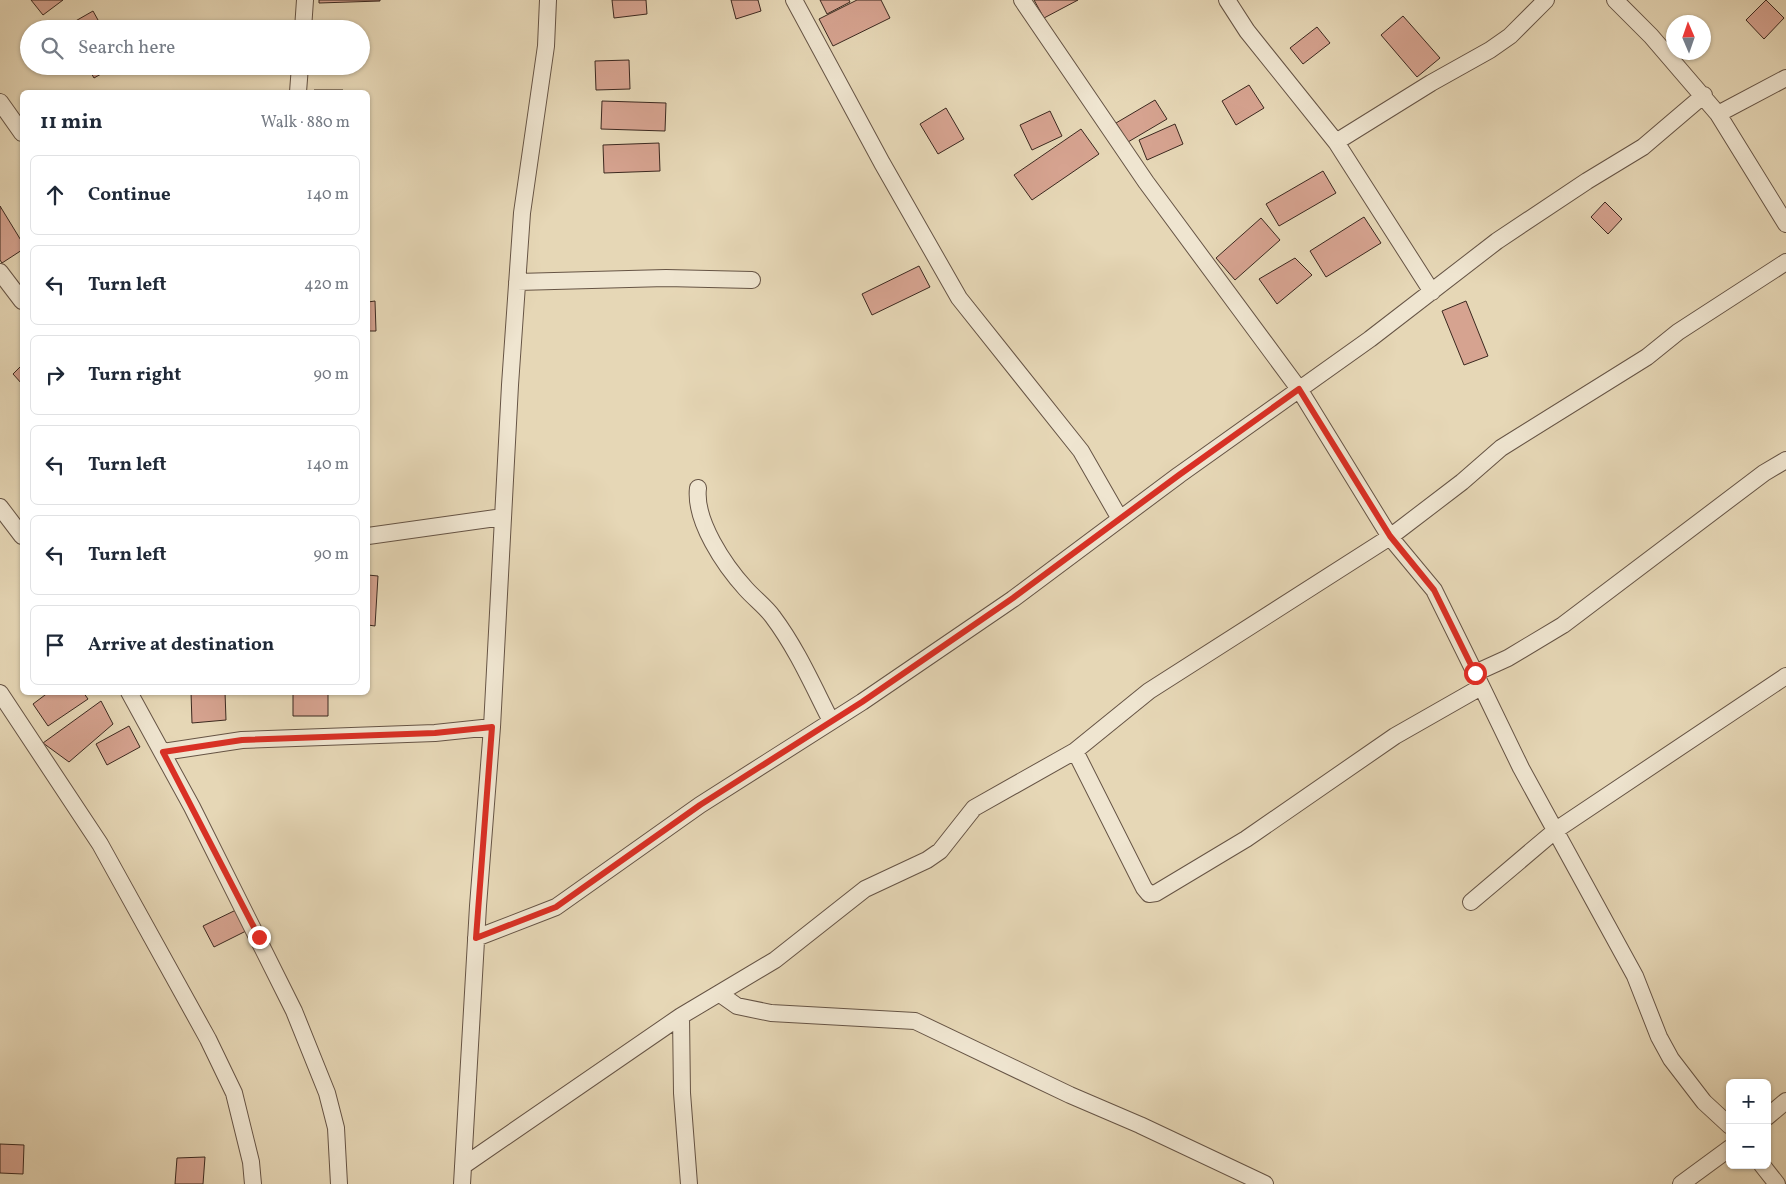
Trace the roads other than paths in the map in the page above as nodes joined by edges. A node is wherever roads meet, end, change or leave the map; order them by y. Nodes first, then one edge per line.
1 (305, 0) edge
2 (548, 0) edge
3 (794, 0) edge
4 (1022, 0) edge
5 (1227, 0) edge
6 (1546, 0) edge
7 (1615, 0) edge
8 (304, 20) edge
9 (299, 75) edge
10 (1786, 78) edge
11 (298, 90) edge
12 (1704, 95) junction
13 (0, 102) edge
14 (1718, 114) junction
15 (20, 130) edge
16 (1336, 142) junction
17 (1786, 224) edge
18 (1786, 262) edge
19 (0, 272) edge
20 (752, 280) dead end
21 (517, 282) junction
22 (1432, 292) junction
23 (20, 298) edge
24 (1299, 389) junction
25 (1786, 460) edge
26 (698, 488) dead end
27 (0, 507) edge
28 (503, 517) junction
29 (1120, 519) junction
30 (20, 533) edge
31 (370, 536) edge
32 (1390, 536) junction
33 (1786, 676) edge
34 (1478, 680) junction
35 (0, 693) edge
36 (131, 695) edge
37 (831, 722) junction
38 (492, 727) junction
39 (1076, 751) junction
40 (163, 752) junction
41 (1556, 830) junction
42 (1471, 902) dead end
43 (476, 938) junction
44 (720, 994) junction
45 (681, 1016) junction
46 (1786, 1101) edge
47 (1771, 1114) edge
48 (1728, 1124) edge
49 (1726, 1151) edge
50 (463, 1166) junction
51 (1765, 1169) edge
52 (253, 1184) edge
53 (339, 1184) edge
54 (462, 1184) edge
55 (689, 1184) edge
56 (1265, 1184) edge
57 (1682, 1184) edge
58 (1777, 1184) edge

1 - 8 street
2 - 21 street
3 - 29 street
4 - 24 street
5 - 16 street
6 - 16 street
7 - 12 street
9 - 11 street
10 - 14 street
12 - 14 street
12 - 22 street
13 - 15 street
14 - 17 street
16 - 22 street
18 - 32 street
19 - 23 street
20 - 21 street
21 - 28 street
22 - 24 street
24 - 29 street
24 - 32 street
25 - 34 street
26 - 37 street
27 - 30 street
28 - 31 street
28 - 38 street
29 - 37 street
32 - 34 street
32 - 39 street
33 - 41 street
34 - 39 street
34 - 41 street
35 - 52 street
36 - 40 street
37 - 43 street
38 - 40 street
38 - 43 street
39 - 44 street
40 - 53 street
41 - 42 street
41 - 48 street
43 - 50 street
44 - 45 street
44 - 56 street
45 - 50 street
45 - 55 street
46 - 47 street
49 - 57 street
50 - 54 street
51 - 58 street

